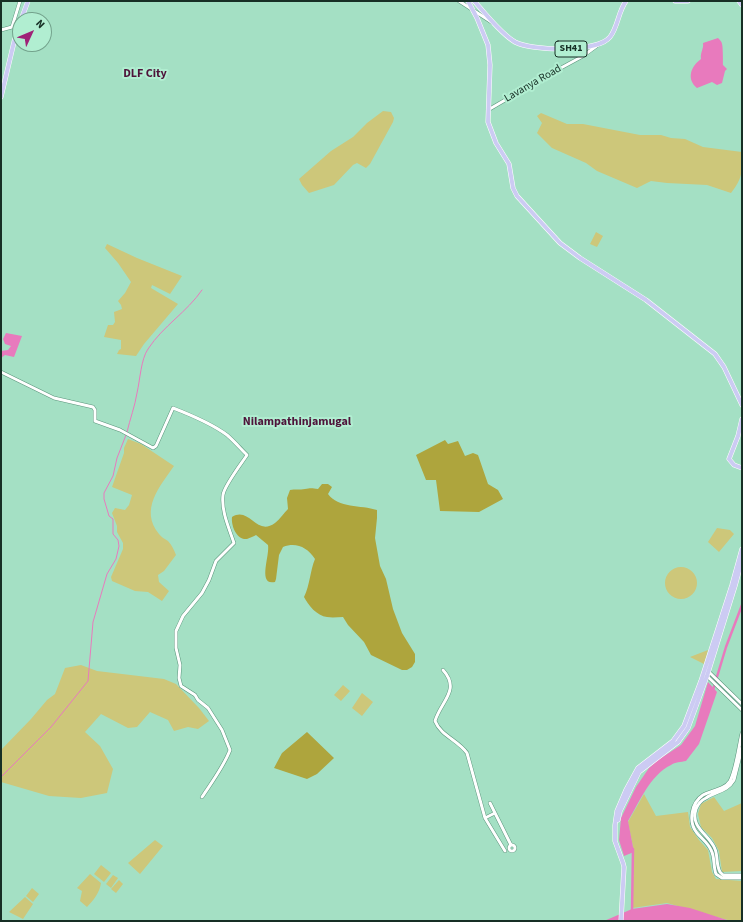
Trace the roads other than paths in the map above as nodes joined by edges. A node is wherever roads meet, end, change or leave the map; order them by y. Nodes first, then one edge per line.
1 (20, 1) edge
2 (28, 1) edge
3 (459, 1) edge
4 (468, 1) edge
5 (474, 1) edge
6 (626, 1) edge
7 (675, 1) edge
8 (688, 1) edge
9 (739, 1) edge
10 (742, 5) edge
11 (474, 11) junction
12 (24, 12) edge
13 (496, 25) junction
14 (1, 30) edge
15 (599, 45) junction
16 (12, 50) edge
17 (2, 87) edge
18 (1, 97) edge
19 (488, 110) junction
20 (1, 372) edge
21 (742, 405) edge
22 (742, 420) edge
23 (742, 468) edge
24 (742, 549) edge
25 (742, 560) edge
26 (443, 670) dead end
27 (709, 675) junction
28 (732, 698) junction
29 (742, 704) edge
30 (742, 710) edge
31 (742, 733) edge
32 (742, 748) edge
33 (202, 797) dead end
34 (490, 803) dead end
35 (495, 813) junction
36 (485, 818) junction
37 (504, 851) dead end
38 (508, 854) dead end
39 (742, 877) edge
40 (624, 889) junction
41 (623, 921) edge

1 - 14 street
2 - 12 main road
3 - 11 street
4 - 11 main road
5 - 13 main road, SH41
6 - 15 main road, SH41
7 - 8 main road
9 - 10 main road
11 - 13 street
11 - 19 main road
13 - 15 main road, SH41
15 - 19 street, Lavanya Road
16 - 17 main road
17 - 18 main road
19 - 21 main road
20 - 33 street
22 - 23 main road
24 - 40 main road
25 - 27 main road
26 - 36 street
27 - 28 street
27 - 40 main road
28 - 29 street
28 - 30 street
31 - 39 street
32 - 39 street
34 - 35 street
35 - 36 street
35 - 38 street
36 - 37 street
40 - 41 main road

